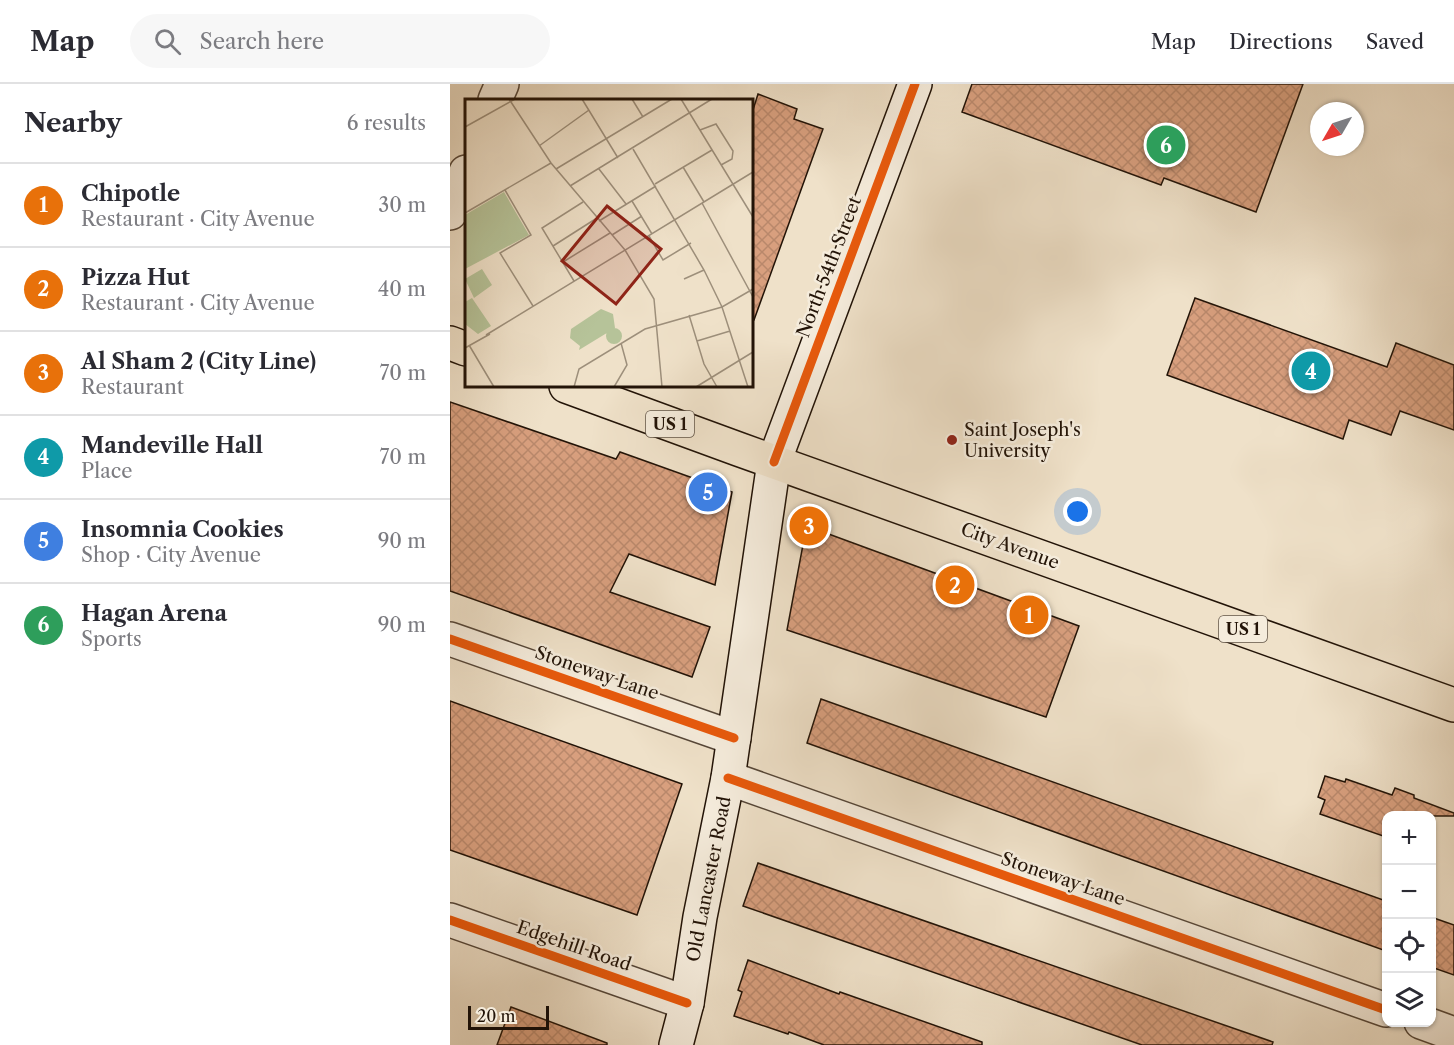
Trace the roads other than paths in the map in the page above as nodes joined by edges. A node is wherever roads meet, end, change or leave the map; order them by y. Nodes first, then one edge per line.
1 (502, 84) edge
2 (915, 84) edge
3 (495, 99) edge
4 (465, 175) edge
5 (450, 213) edge
6 (450, 343) edge
7 (465, 349) edge
8 (569, 387) edge
9 (774, 462) junction
10 (450, 639) edge
11 (1454, 705) edge
12 (734, 738) junction
13 (728, 778) junction
14 (450, 920) edge
15 (687, 1003) junction
16 (1382, 1009) edge
17 (1433, 1027) edge
18 (1454, 1034) edge
19 (1454, 1039) edge
20 (676, 1045) edge
21 (1452, 1045) edge

1 - 3 street
2 - 9 street, North 54th Street
4 - 5 street
6 - 7 highway
8 - 9 highway, City Avenue / US 1
9 - 11 highway, City Avenue / US 1
9 - 12 street, Old Lancaster Road
10 - 12 street, Stoneway Lane
12 - 13 street, Old Lancaster Road
13 - 15 street, Old Lancaster Road
13 - 16 street, Stoneway Lane
14 - 15 street, Edgehill Road
15 - 20 street, Old Lancaster Road
17 - 18 street
19 - 21 street

